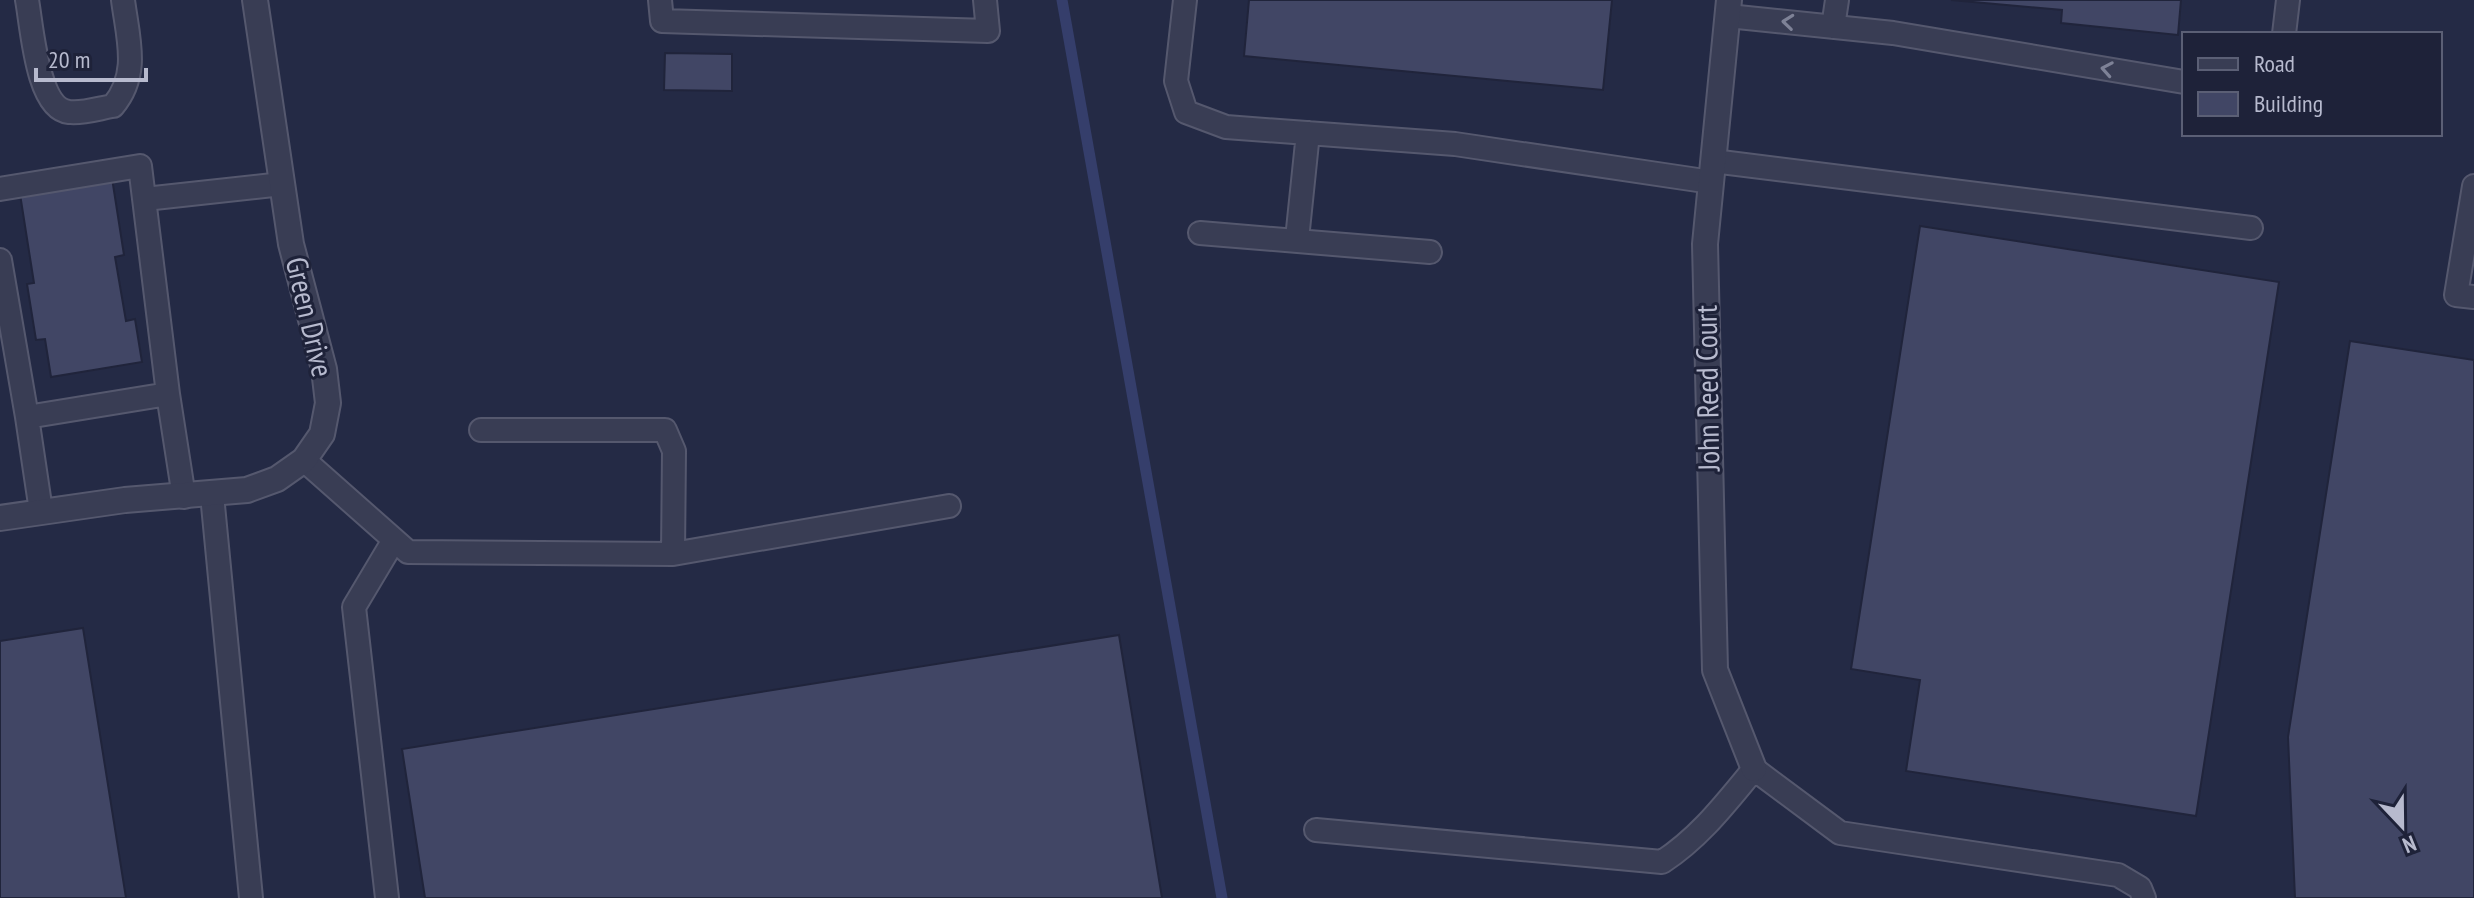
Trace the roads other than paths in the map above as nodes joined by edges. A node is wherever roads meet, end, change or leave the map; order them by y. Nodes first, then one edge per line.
1 (27, 0) edge
2 (123, 0) edge
3 (255, 0) edge
4 (660, 0) edge
5 (985, 0) edge
6 (1185, 0) edge
7 (1837, 0) edge
8 (2288, 0) edge
9 (1728, 8) edge
10 (1833, 27) junction
11 (2284, 32) edge
12 (2182, 82) edge
13 (1308, 133) junction
14 (1712, 172) junction
15 (282, 184) junction
16 (2474, 186) edge
17 (0, 189) edge
18 (145, 199) junction
19 (2251, 228) dead end
20 (1200, 233) dead end
21 (1297, 239) junction
22 (1430, 252) dead end
23 (0, 260) edge
24 (2474, 297) edge
25 (168, 394) junction
26 (27, 417) junction
27 (481, 430) dead end
28 (304, 460) junction
29 (212, 495) junction
30 (184, 497) junction
31 (949, 506) dead end
32 (41, 511) junction
33 (0, 518) edge
34 (394, 540) junction
35 (673, 554) junction
36 (1754, 769) junction
37 (1316, 830) dead end
38 (251, 898) edge
39 (387, 898) edge
40 (2144, 898) edge

1 - 2 lane
3 - 15 street, Green Drive
4 - 5 lane
6 - 13 lane
7 - 10 lane
8 - 11 lane
10 -> 9 lane
9 - 14 street, John Reed Court
12 -> 10 lane
13 - 14 lane
13 - 21 lane
14 - 19 lane
14 - 36 street, John Reed Court
15 - 18 lane
15 - 28 street, Green Drive
16 - 24 lane
17 - 18 lane
18 - 25 lane
20 - 21 lane
21 - 22 lane
23 - 26 lane
25 - 26 lane
25 - 30 lane
26 - 32 lane
27 - 35 lane
28 - 29 street, Green Drive
28 - 34 lane
29 - 30 street, Green Drive
29 - 38 lane
30 - 32 street, Green Drive
31 - 35 lane
32 - 33 street, Green Drive
34 - 35 lane
34 - 39 lane
36 - 37 lane
36 - 40 lane

